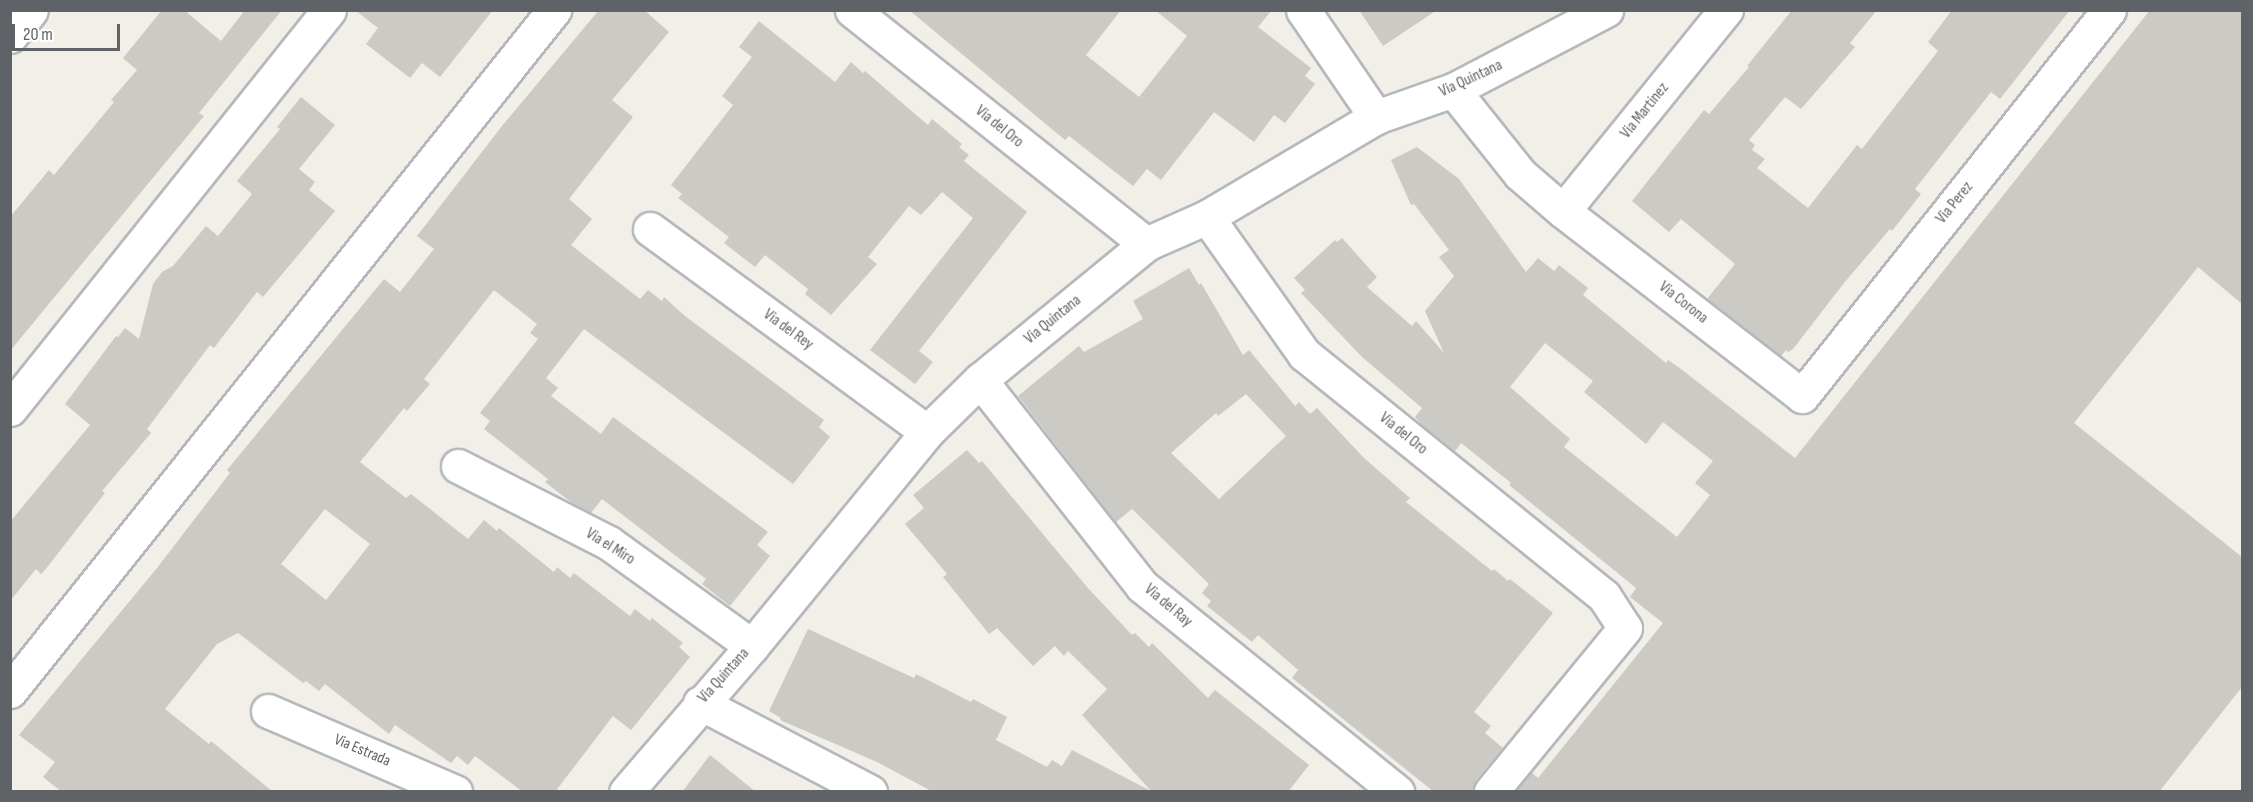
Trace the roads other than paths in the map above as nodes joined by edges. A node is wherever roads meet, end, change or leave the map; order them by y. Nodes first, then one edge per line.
1 (31, 10) edge
2 (328, 10) edge
3 (554, 10) edge
4 (852, 10) edge
5 (1303, 10) edge
6 (1606, 10) edge
7 (1726, 10) edge
8 (2109, 10) edge
9 (10, 36) edge
10 (1453, 90) junction
11 (1376, 117) junction
12 (1563, 211) junction
13 (1207, 217) junction
14 (650, 229) dead end
15 (1146, 244) junction
16 (980, 380) junction
17 (1802, 396) joint
18 (10, 410) edge
19 (927, 432) junction
20 (458, 466) dead end
21 (752, 646) junction
22 (10, 691) edge
23 (700, 703) junction
24 (268, 711) dead end
25 (454, 792) edge
26 (626, 792) edge
27 (870, 792) edge
28 (1397, 792) edge
29 (1491, 792) edge

1 - 9 street
2 - 18 street
3 - 22 street
4 - 15 street, Via del Oro
5 - 11 street
6 - 10 street, Via Quintana
7 - 12 street, Via Martinez
8 - 17 street, Via Perez
10 - 11 street, Via Quintana
10 - 12 street, Via Corona
11 - 13 street, Via Quintana
12 - 17 street, Via Corona
13 - 15 street, Via Quintana
13 - 29 street, Via del Oro
14 - 19 street, Via del Rey
15 - 16 street, Via Quintana
16 - 19 street, Via Quintana
16 - 28 street, Via del Ray
19 - 21 street, Via Quintana
20 - 21 street, Via el Miro
21 - 23 street, Via Quintana
23 - 26 street, Via Quintana
23 - 27 street
24 - 25 street, Via Estrada

